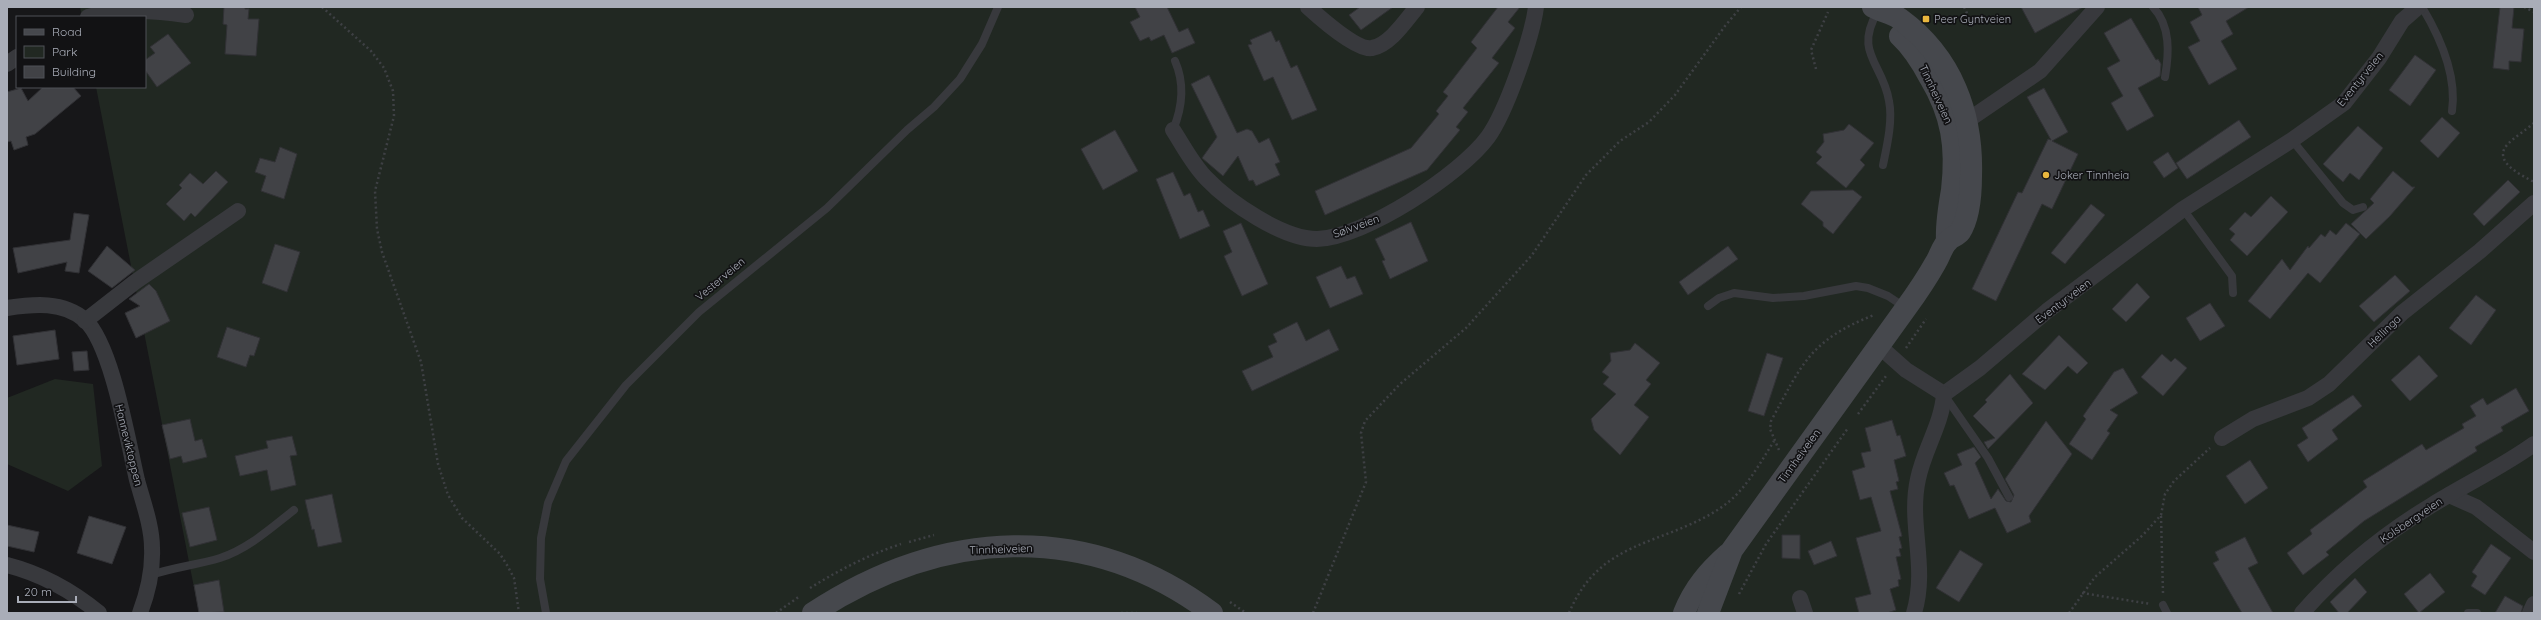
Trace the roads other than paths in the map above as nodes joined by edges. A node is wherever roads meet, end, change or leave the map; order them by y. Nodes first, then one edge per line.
1 (998, 7) edge
2 (1308, 7) edge
3 (1417, 7) edge
4 (1536, 7) edge
5 (2097, 7) edge
6 (2153, 7) edge
7 (2418, 7) edge
8 (2422, 7) edge
9 (1876, 9) edge
10 (186, 15) dead end
11 (92, 16) edge
12 (16, 58) edge
13 (1175, 61) dead end
14 (7, 64) edge
15 (2165, 77) dead end
16 (2452, 111) dead end
17 (1960, 126) junction
18 (1173, 130) joint
19 (2292, 140) junction
20 (1883, 165) dead end
21 (2534, 203) edge
22 (2363, 207) dead end
23 (2183, 210) junction
24 (238, 211) dead end
25 (2233, 293) dead end
26 (1708, 306) dead end
27 (7, 308) edge
28 (1906, 308) junction
29 (85, 321) junction
30 (1879, 346) junction
31 (1944, 394) junction
32 (2222, 438) road end
33 (2534, 444) edge
34 (2449, 495) junction
35 (2009, 497) dead end
36 (294, 510) dead end
37 (1732, 550) junction
38 (2534, 552) edge
39 (7, 565) edge
40 (151, 575) junction
41 (2534, 604) edge
42 (99, 613) edge
43 (140, 613) edge
44 (546, 613) edge
45 (813, 613) edge
46 (1212, 613) edge
47 (1684, 613) edge
48 (1708, 613) edge
49 (1914, 613) edge
50 (2302, 613) edge
51 (2468, 613) edge
52 (2477, 613) edge
53 (2530, 613) edge

1 - 44 lane, Vesterveien
2 - 3 street
4 - 18 street, Sølvveien
5 - 17 street
6 - 15 lane
7 - 19 street, Eventyrveien
8 - 16 lane
9 - 17 street, Tinnheiveien
9 - 20 lane, Tinnheiveien
10 - 11 street
12 - 14 street
13 - 18 lane, Sølvveien
17 - 28 street, Tinnheiveien
19 - 22 lane
19 - 23 street, Eventyrveien
21 - 32 street, Hellinga
23 - 25 lane
23 - 31 street, Eventyrveien
24 - 29 street
26 - 28 lane
27 - 29 street, Hanneviktoppen
28 - 30 street, Tinnheiveien
29 - 40 street, Hanneviktoppen
30 - 31 street
30 - 37 street, Tinnheiveien
31 - 35 lane
31 - 49 street
33 - 34 street, Kolsbergveien
34 - 38 street
34 - 50 street, Kolsbergveien
36 - 40 lane
37 - 47 street
37 - 48 street, Tinnheiveien
39 - 42 street
40 - 43 street, Hanneviktoppen
41 - 53 street
45 - 46 street, Tinnheiveien
51 - 52 lane

